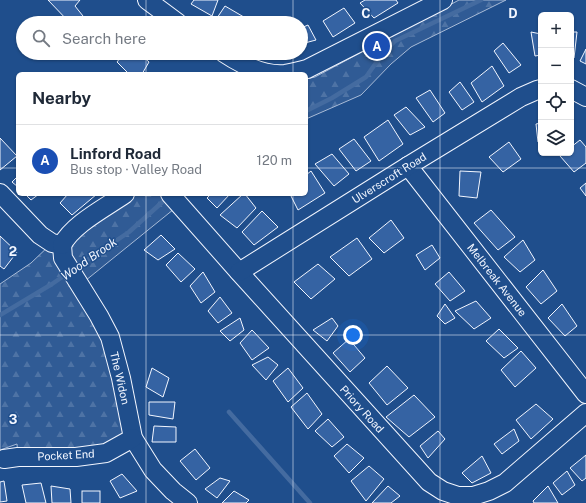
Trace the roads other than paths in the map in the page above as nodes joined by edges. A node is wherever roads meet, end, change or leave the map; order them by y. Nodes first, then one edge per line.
1 (147, 0) edge
2 (443, 0) edge
3 (169, 16) edge
4 (230, 60) edge
5 (237, 69) edge
6 (258, 72) edge
7 (293, 72) edge
8 (538, 90) edge
9 (574, 91) edge
10 (586, 97) edge
11 (408, 166) junction
12 (0, 193) edge
13 (122, 196) edge
14 (173, 198) edge
15 (62, 245) junction
16 (238, 272) junction
17 (586, 394) edge
18 (586, 413) edge
19 (133, 438) junction
20 (13, 453) dead end
21 (188, 503) edge

1 - 3 street
2 - 7 street
4 - 5 street
5 - 6 street
8 - 11 street, Ulverscroft Road
9 - 10 street
11 - 16 street, Ulverscroft Road
11 - 17 street, Melbreak Avenue
12 - 15 street
13 - 15 street
14 - 16 street, Priory Road
15 - 19 street, The Widon
16 - 18 street, Priory Road
19 - 20 street, Pocket End
19 - 21 street, The Widon

